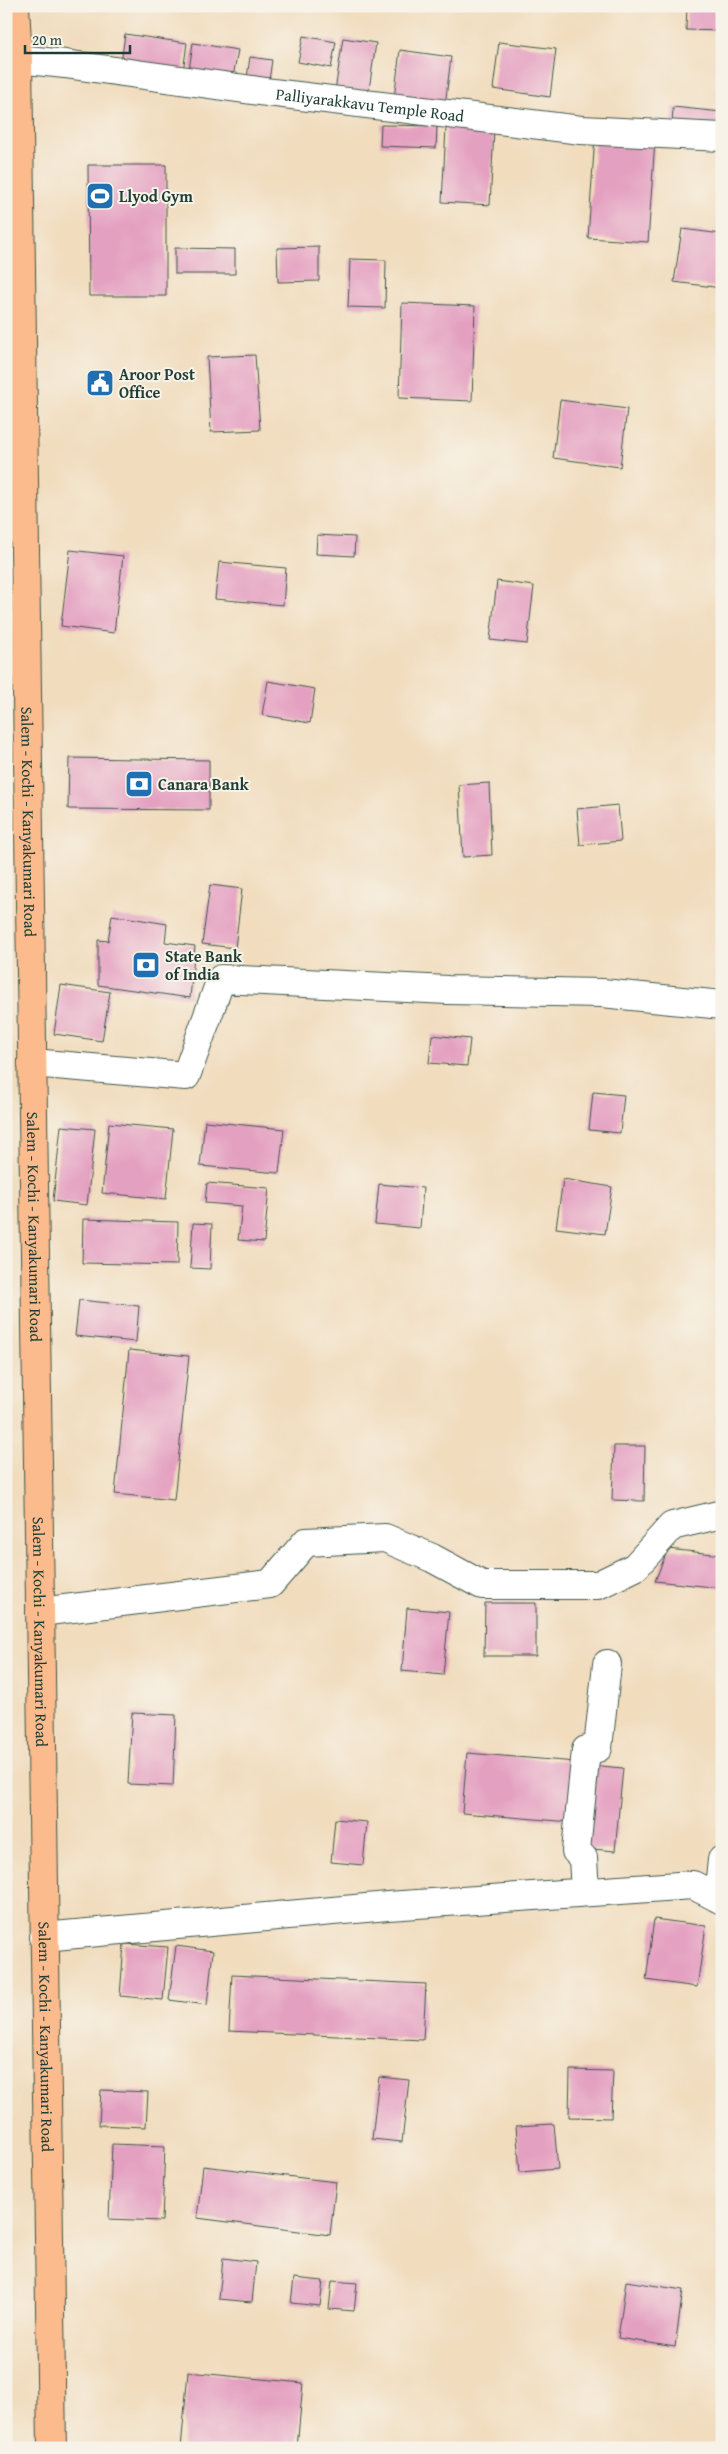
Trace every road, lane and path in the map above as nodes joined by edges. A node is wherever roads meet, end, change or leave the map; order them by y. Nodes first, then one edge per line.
1 (15, 6) edge
2 (18, 59) junction
3 (722, 137) edge
4 (722, 1005) edge
5 (32, 1063) junction
6 (722, 1514) edge
7 (40, 1612) junction
8 (606, 1664) dead end
9 (722, 1860) edge
10 (585, 1892) junction
11 (720, 1899) edge
12 (43, 1938) junction
13 (52, 2448) edge

1 - 2 highway, Salem - Kochi - Kanyakumari Road
2 - 3 street, Palliyarakkavu Temple Road
2 - 5 highway, Salem - Kochi - Kanyakumari Road
4 - 5 street
5 - 7 highway, Salem - Kochi - Kanyakumari Road
6 - 7 street
7 - 12 highway, Salem - Kochi - Kanyakumari Road
8 - 10 street
9 - 11 street
10 - 11 street
10 - 12 street
12 - 13 highway, Salem - Kochi - Kanyakumari Road

